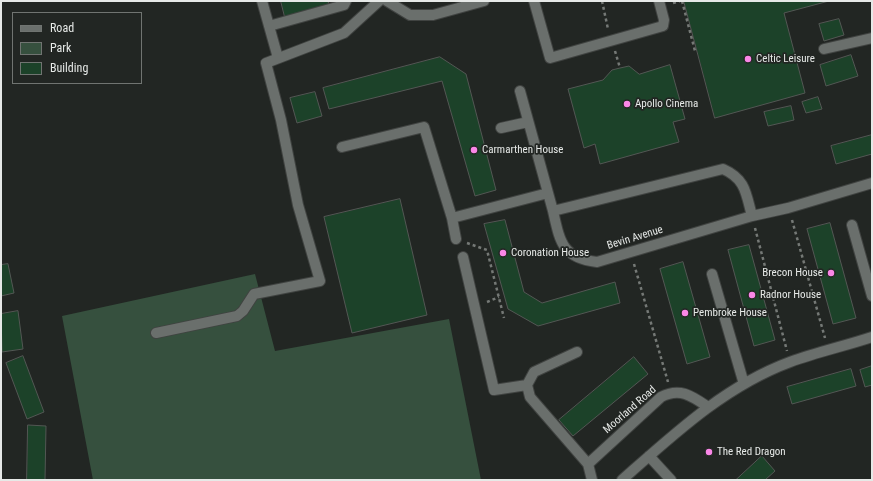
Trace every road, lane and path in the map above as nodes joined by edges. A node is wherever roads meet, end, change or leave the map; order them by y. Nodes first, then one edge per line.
1 (262, 1) edge
2 (346, 1) edge
3 (379, 1) edge
4 (387, 1) edge
5 (484, 1) edge
6 (534, 1) edge
7 (659, 1) edge
8 (682, 1) edge
9 (465, 3) edge
10 (269, 26) junction
11 (872, 38) edge
12 (824, 49) dead end
13 (695, 51) dead end
14 (278, 58) junction
15 (520, 91) dead end
16 (528, 122) junction
17 (500, 128) dead end
18 (342, 147) dead end
19 (872, 183) edge
20 (548, 193) junction
21 (788, 208) junction
22 (553, 211) junction
23 (752, 216) junction
24 (452, 218) junction
25 (852, 225) dead end
26 (456, 239) joint
27 (631, 252) junction
28 (463, 256) dead end
29 (712, 274) dead end
30 (872, 296) edge
31 (504, 318) dead end
32 (156, 333) dead end
33 (872, 338) edge
34 (829, 351) junction
35 (578, 352) dead end
36 (790, 362) junction
37 (744, 384) junction
38 (527, 385) junction
39 (671, 392) junction
40 (708, 407) junction
41 (649, 456) junction
42 (588, 464) junction
43 (592, 480) edge
44 (622, 480) edge
45 (671, 480) edge

1 - 10 street
2 - 10 street
3 - 14 street
4 - 9 street
5 - 9 street
6 - 7 street
8 - 13 path
10 - 14 street
11 - 12 street
14 - 32 street
15 - 16 street, Bevin Avenue
16 - 17 street
16 - 20 street, Bevin Avenue
18 - 24 street
19 - 21 street, Bevin Avenue
20 - 22 street, Bevin Avenue
20 - 24 street
21 - 23 street, Bevin Avenue
21 - 34 path
22 - 23 street
22 - 27 street, Bevin Avenue
23 - 27 street, Bevin Avenue
23 - 36 path
24 - 26 street
25 - 30 street
26 - 31 path
27 - 39 path
28 - 38 street
29 - 37 street
33 - 34 street
34 - 36 street
35 - 38 street
36 - 37 street
37 - 40 street
38 - 42 street
39 - 40 street, Moorland Road
39 - 42 street, Moorland Road
40 - 41 street
41 - 44 street
41 - 45 street
42 - 43 street

